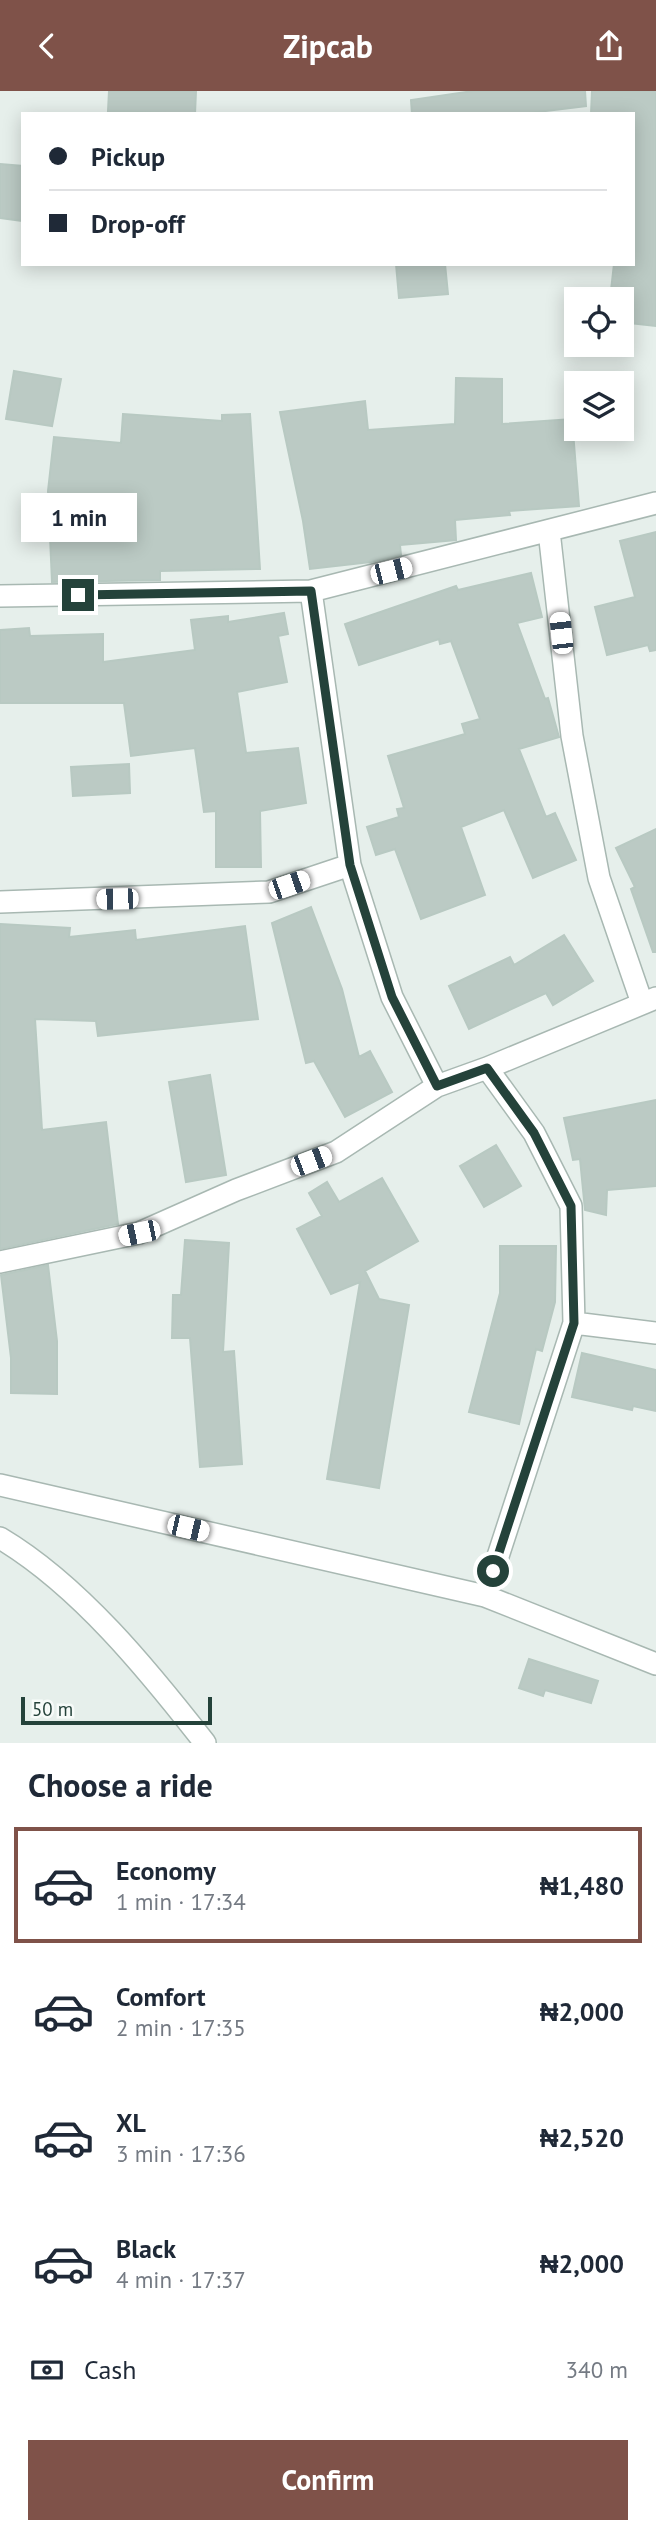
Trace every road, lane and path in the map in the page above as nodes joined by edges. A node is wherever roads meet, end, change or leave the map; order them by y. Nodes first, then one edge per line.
1 (656, 503) edge
2 (549, 531) junction
3 (311, 591) junction
4 (0, 596) edge
5 (350, 865) junction
6 (0, 902) edge
7 (649, 1001) edge
8 (487, 1068) junction
9 (437, 1086) junction
10 (0, 1262) edge
11 (574, 1323) junction
12 (656, 1333) edge
13 (0, 1485) edge
14 (0, 1538) edge
15 (485, 1596) junction
16 (656, 1664) edge
17 (205, 1743) edge

1 - 2 street
2 - 3 street
2 - 7 street
3 - 4 street
3 - 5 street
5 - 6 street
5 - 9 street
7 - 8 street
8 - 9 street
8 - 11 street
9 - 10 street
11 - 12 street
11 - 15 street
13 - 15 street
14 - 17 street
15 - 16 street

